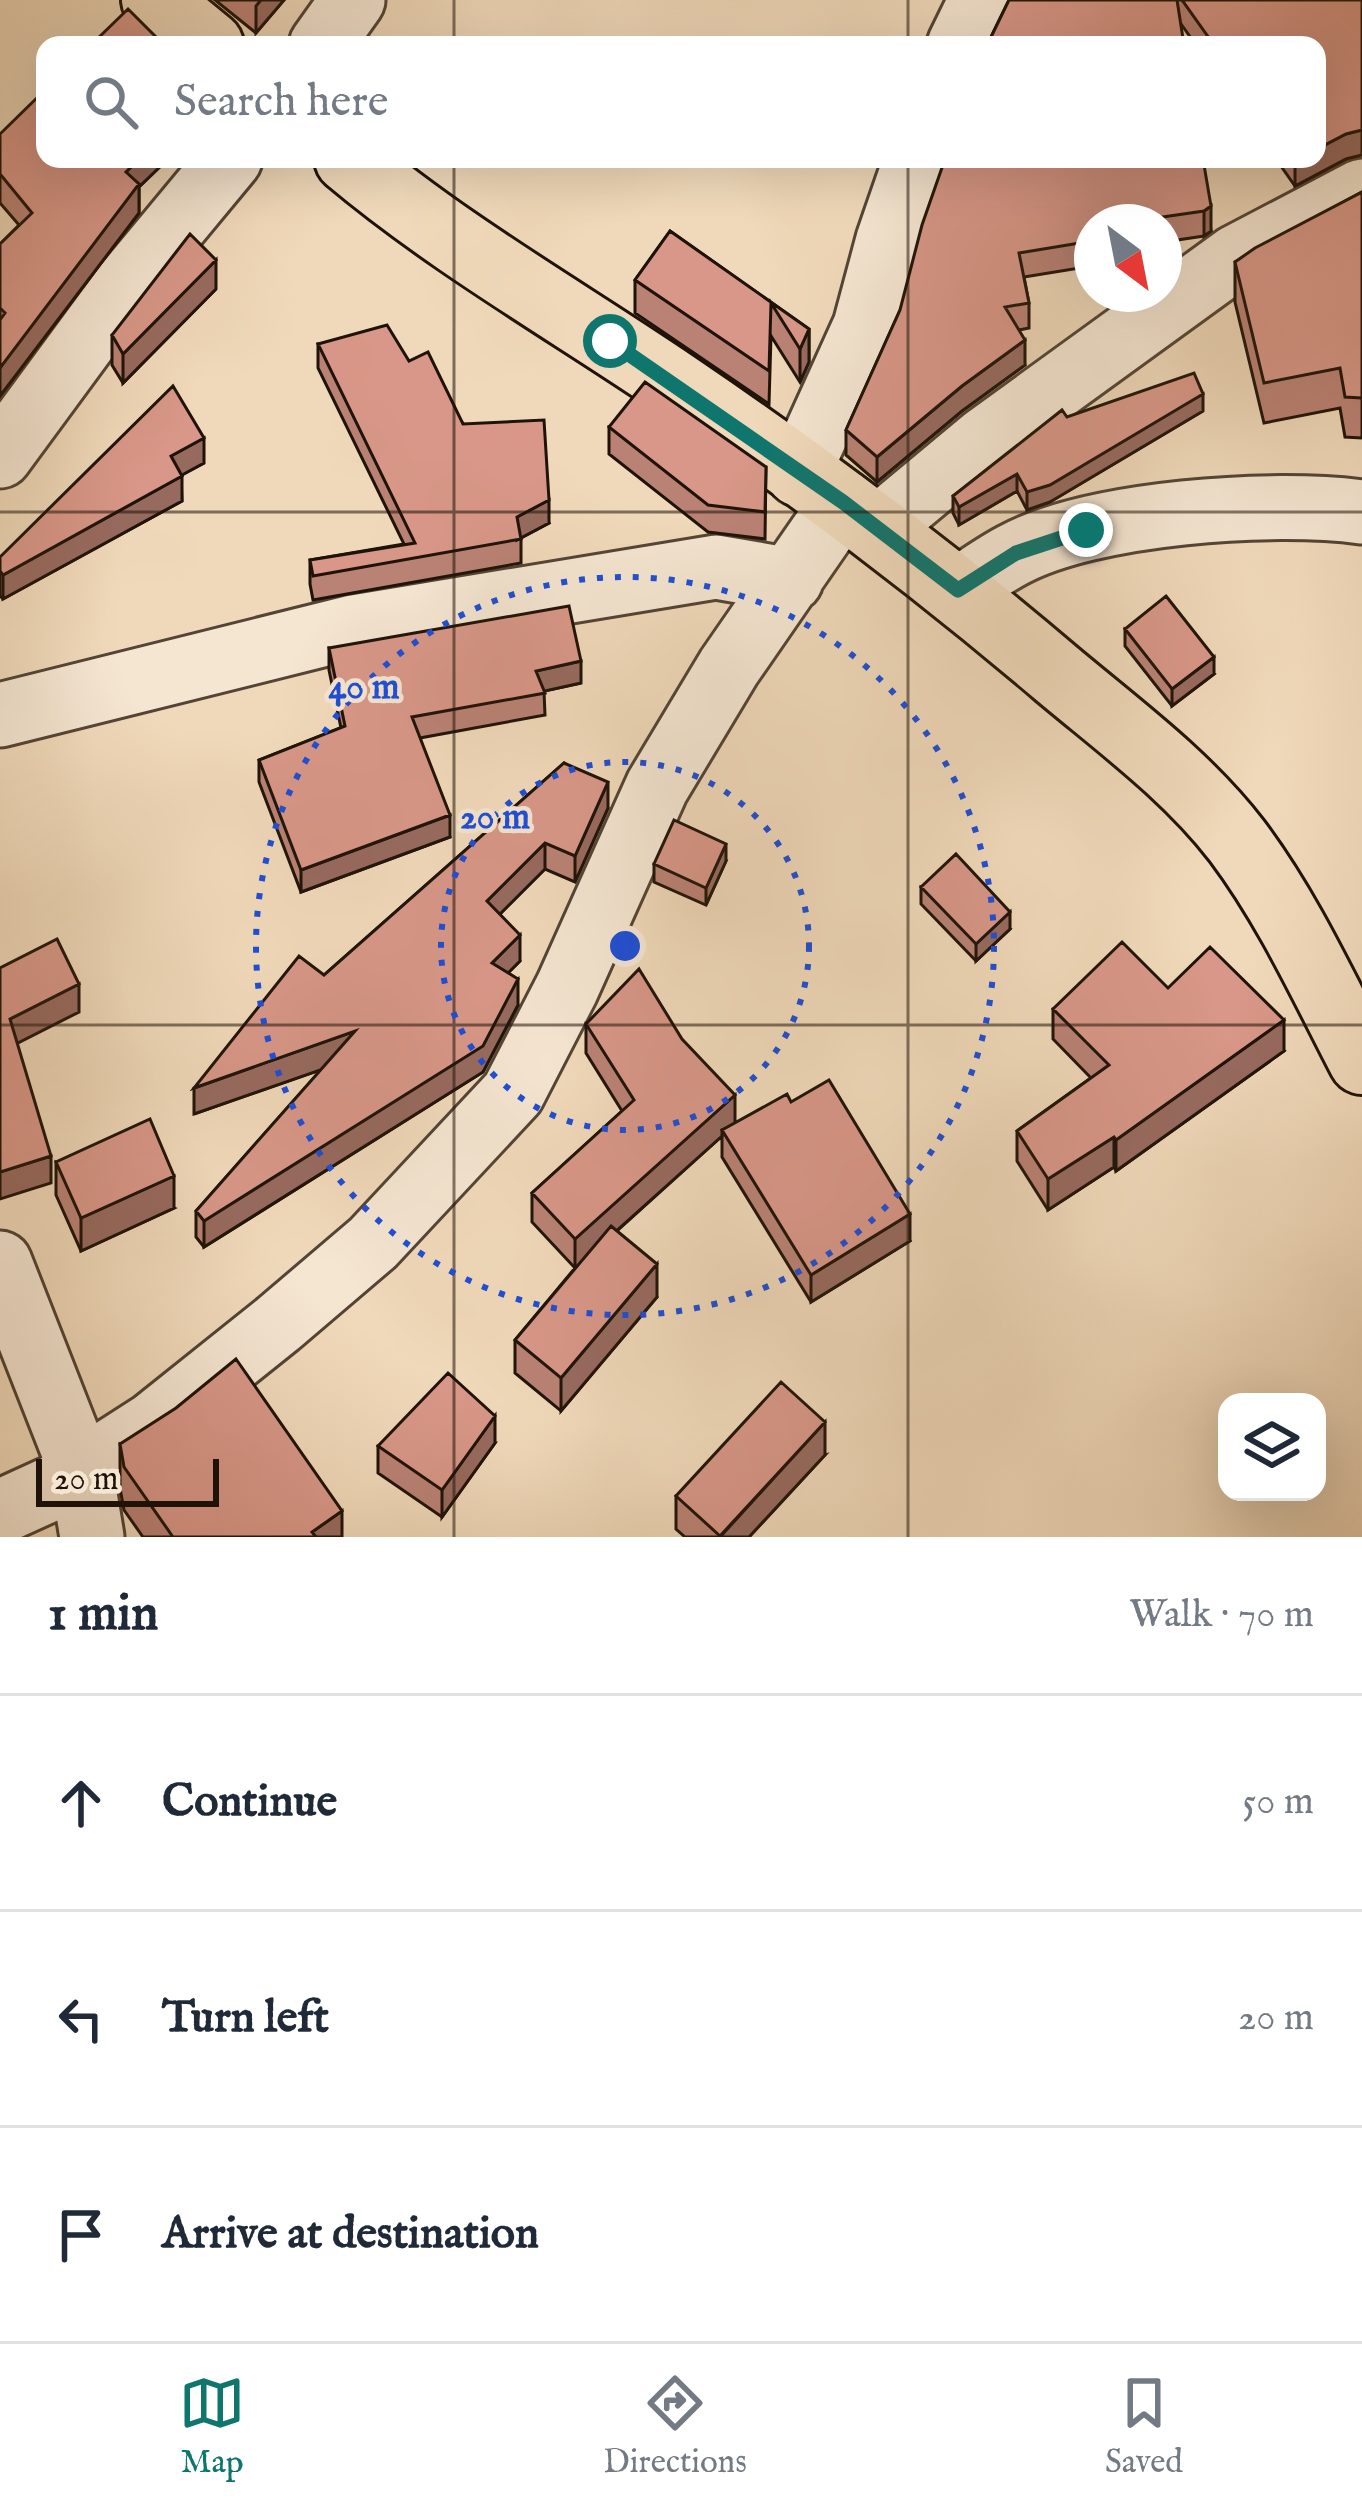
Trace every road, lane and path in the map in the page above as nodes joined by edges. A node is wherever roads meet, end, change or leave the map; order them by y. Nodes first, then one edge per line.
1 (155, 0) edge
2 (352, 0) edge
3 (981, 0) edge
4 (199, 36) edge
5 (327, 36) edge
6 (963, 36) edge
7 (223, 168) edge
8 (360, 168) edge
9 (913, 168) edge
10 (1362, 191) edge
11 (0, 456) edge
12 (839, 502) junction
13 (1362, 512) edge
14 (791, 580) junction
15 (958, 590) junction
16 (0, 715) edge
17 (1362, 1061) edge
18 (0, 1263) edge
19 (81, 1470) junction
20 (0, 1512) edge
21 (92, 1537) edge

1 - 4 main road
2 - 5 street
3 - 6 street
7 - 11 street
8 - 12 main road
9 - 12 street
10 - 12 street
12 - 14 street
12 - 15 main road
13 - 15 street
14 - 16 street
14 - 19 street
15 - 17 main road
18 - 19 street
19 - 20 street
19 - 21 street

